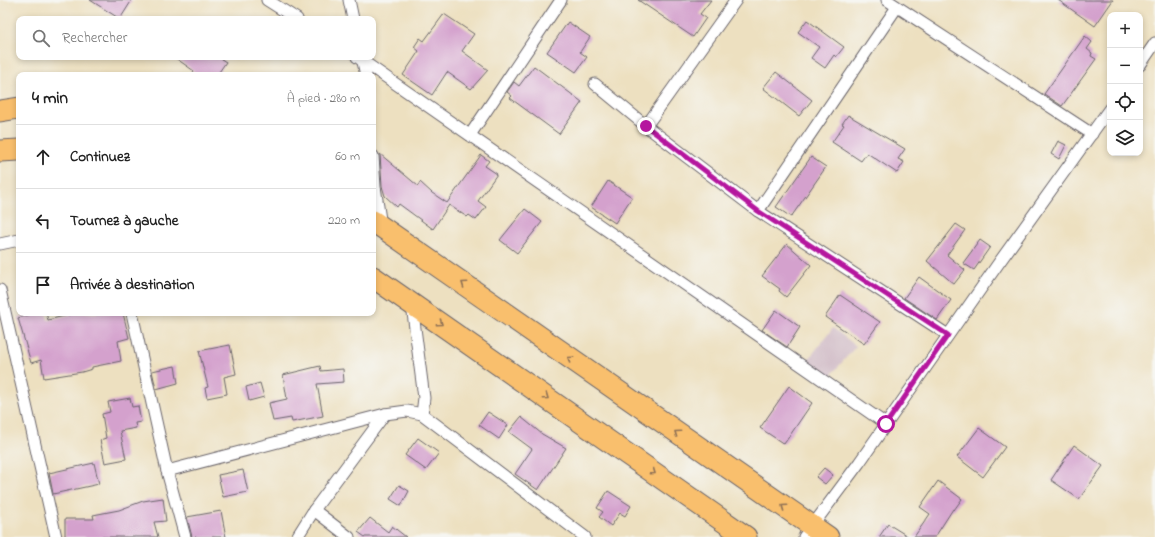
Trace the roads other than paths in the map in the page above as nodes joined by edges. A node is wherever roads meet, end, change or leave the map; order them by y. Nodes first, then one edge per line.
1 (267, 0) edge
2 (349, 0) edge
3 (561, 0) edge
4 (736, 0) edge
5 (887, 0) edge
6 (897, 7) junction
7 (292, 16) edge
8 (352, 16) edge
9 (1155, 43) edge
10 (362, 60) edge
11 (364, 60) edge
12 (1143, 61) edge
13 (365, 72) edge
14 (595, 84) dead end
15 (16, 108) edge
16 (0, 111) edge
17 (1107, 112) edge
18 (646, 126) junction
19 (1092, 134) junction
20 (470, 135) junction
21 (16, 150) edge
22 (0, 151) edge
23 (376, 205) edge
24 (758, 211) junction
25 (377, 223) edge
26 (16, 241) edge
27 (0, 244) edge
28 (376, 279) edge
29 (0, 290) edge
30 (412, 304) junction
31 (133, 316) edge
32 (948, 335) junction
33 (385, 414) junction
34 (422, 414) junction
35 (886, 424) junction
36 (167, 470) junction
37 (314, 510) junction
38 (815, 533) edge
39 (56, 537) edge
40 (185, 537) edge
41 (297, 537) edge
42 (349, 537) edge
43 (585, 537) edge
44 (746, 537) edge

1 - 7 street
2 - 8 street
3 - 20 street
4 - 18 street
5 - 6 street
6 - 19 street
6 - 24 street
9 - 12 street
10 - 13 street
11 - 20 street
14 - 18 street
15 - 16 highway
17 - 19 street
18 - 24 street
19 - 32 street
20 - 35 street
21 - 22 highway
23 - 25 street
24 - 32 street
38 -> 25 highway
26 - 27 street
28 - 30 highway
29 - 39 street
30 - 34 street
30 -> 44 highway
31 - 36 street
32 - 35 street
33 - 34 street
33 - 36 street
33 - 37 street
34 - 43 street
35 - 38 street
36 - 40 street
37 - 41 street
37 - 42 street

